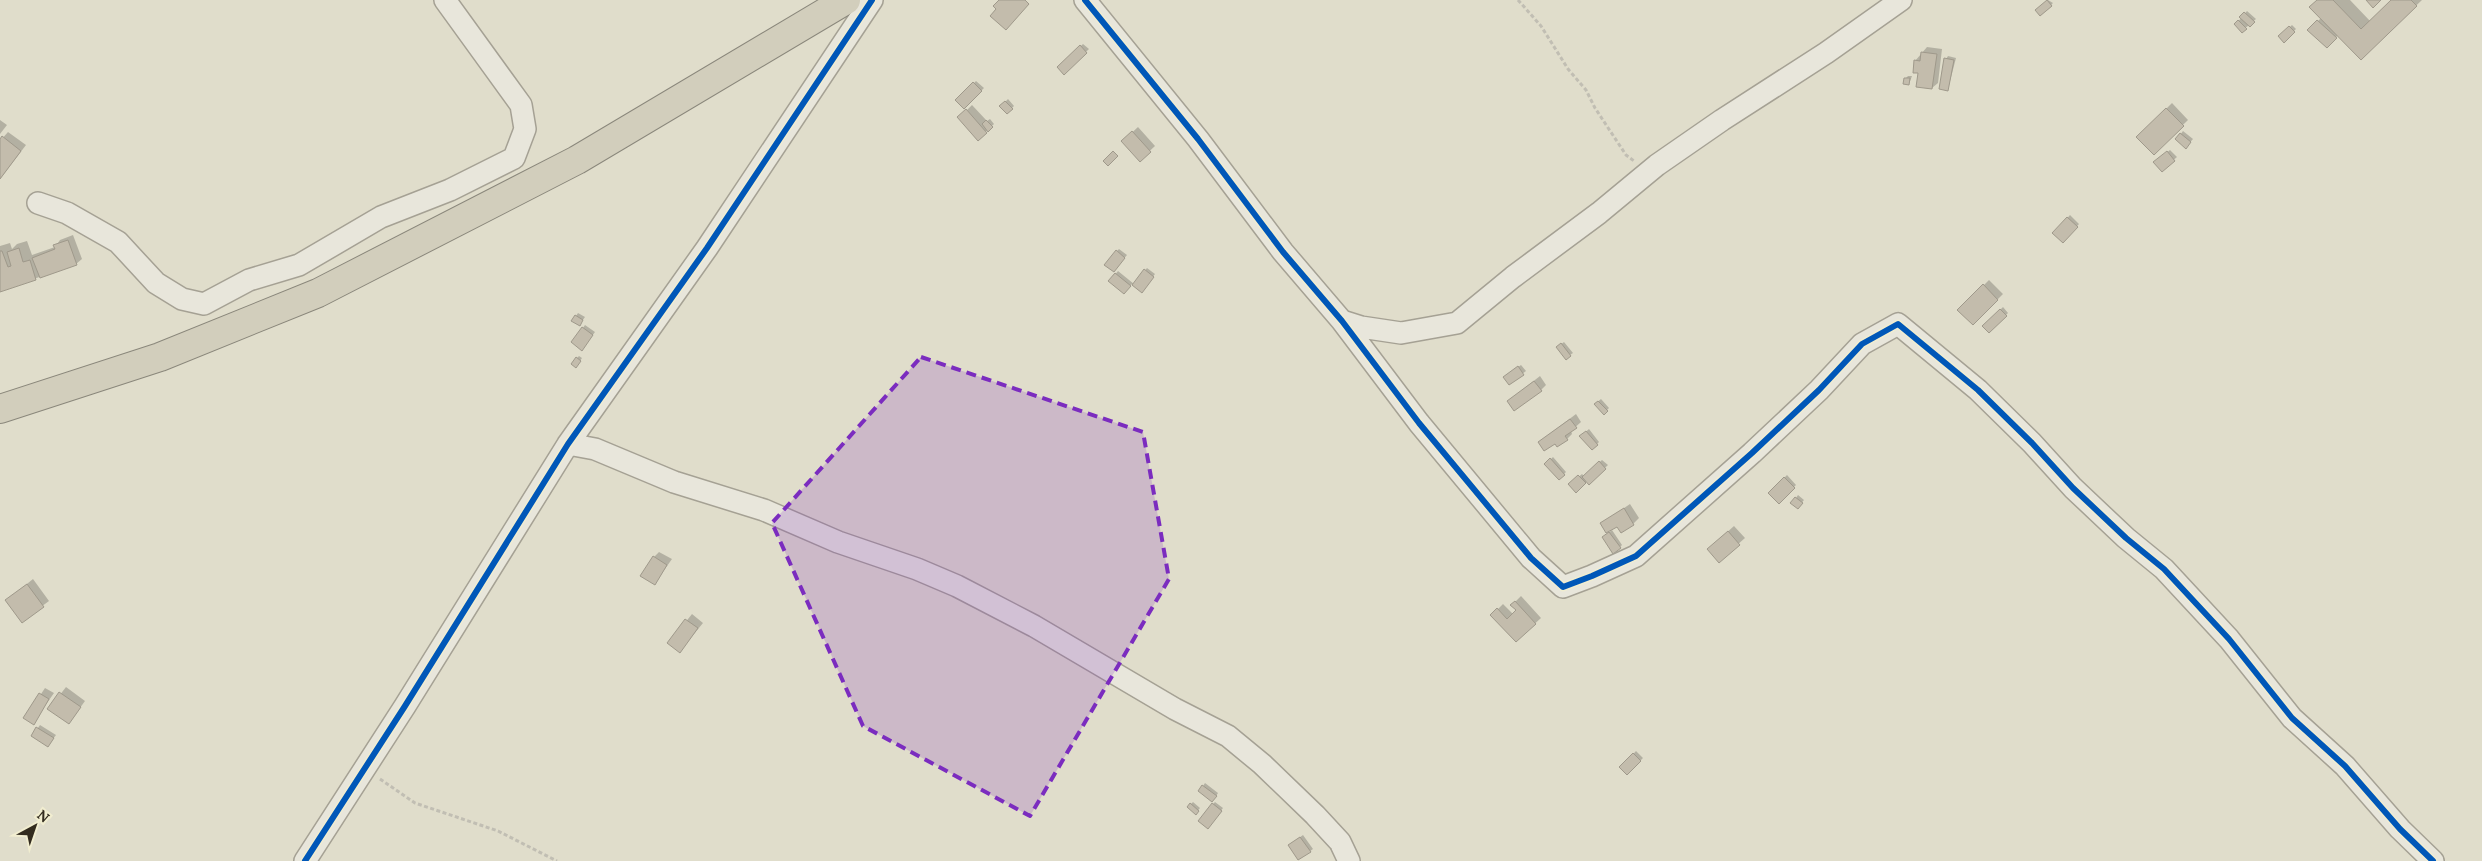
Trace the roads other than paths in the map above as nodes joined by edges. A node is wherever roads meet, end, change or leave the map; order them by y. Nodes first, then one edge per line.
1 (445, 0) edge
2 (1086, 0) edge
3 (1901, 0) edge
4 (866, 2) edge
5 (38, 203) dead end
6 (1342, 321) junction
7 (0, 409) edge
8 (568, 444) junction
9 (306, 861) edge
10 (1349, 861) edge
11 (2433, 861) edge

1 - 5 street
2 - 6 street
3 - 6 street
4 - 7 highway
4 - 8 street
6 - 11 street
8 - 9 street
8 - 10 street

